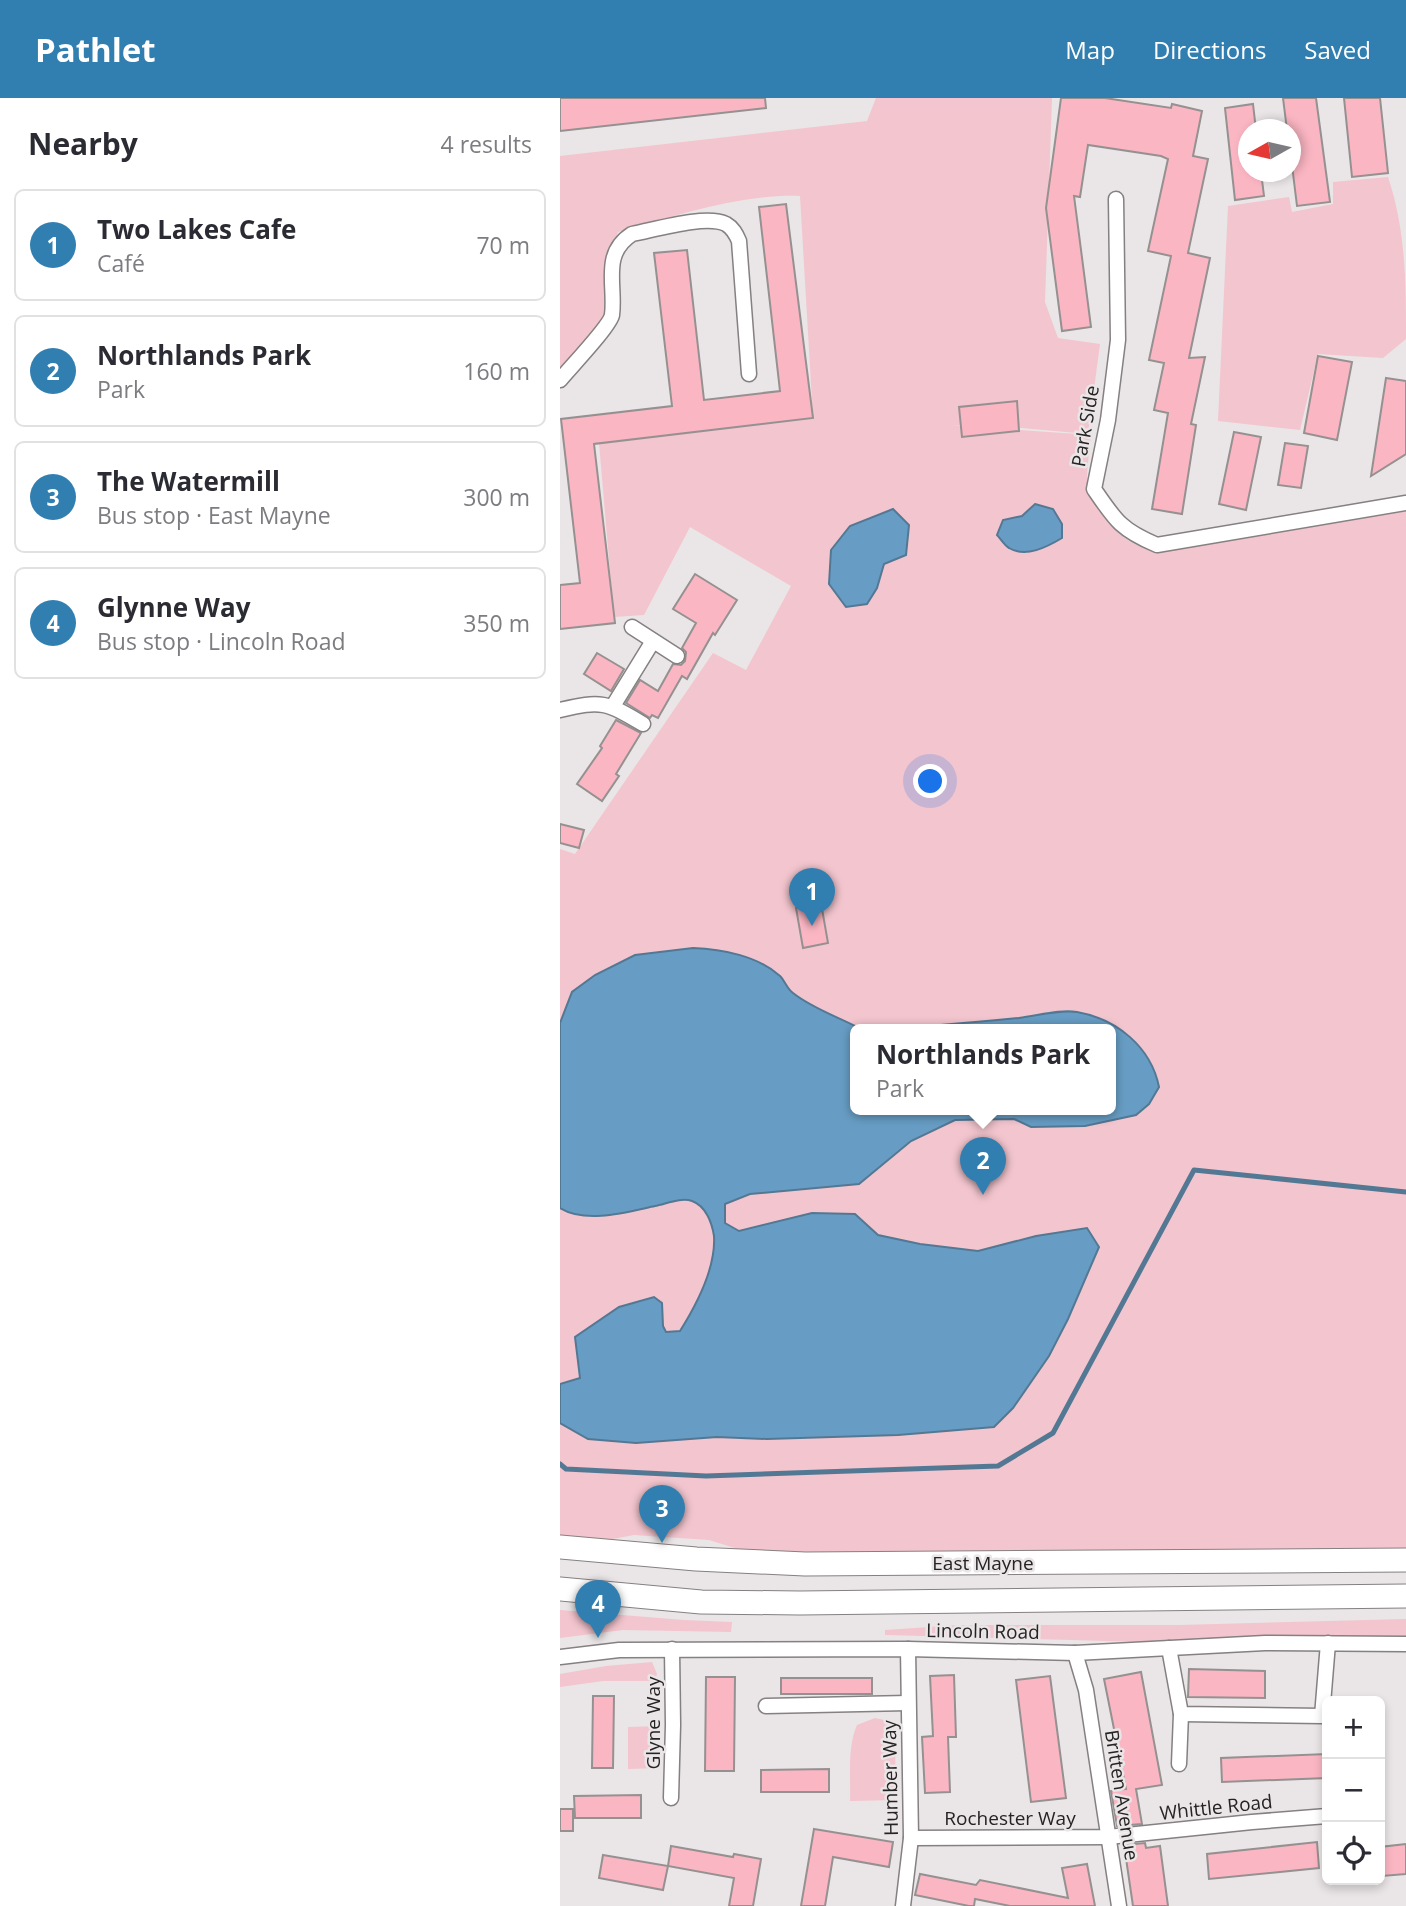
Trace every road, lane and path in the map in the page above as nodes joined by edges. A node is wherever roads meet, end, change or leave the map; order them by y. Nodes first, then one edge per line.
1 (1116, 199) dead end
2 (749, 374) dead end
3 (560, 380) edge
4 (1406, 503) edge
5 (632, 627) dead end
6 (653, 641) junction
7 (677, 656) dead end
8 (613, 706) junction
9 (560, 710) edge
10 (643, 724) dead end
11 (560, 1548) edge
12 (1406, 1560) edge
13 (560, 1589) edge
14 (1406, 1596) edge
15 (1328, 1643) junction
16 (1406, 1644) edge
17 (1169, 1648) junction
18 (672, 1649) junction
19 (908, 1649) junction
20 (1074, 1653) junction
21 (560, 1657) edge
22 (908, 1703) junction
23 (765, 1706) dead end
24 (1181, 1714) junction
25 (1179, 1764) dead end
26 (671, 1798) dead end
27 (1322, 1816) edge
28 (1108, 1837) junction
29 (911, 1838) junction
30 (903, 1906) edge
31 (1119, 1906) edge

1 - 4 street, Park Side
2 - 3 street
5 - 6 street
6 - 7 street
6 - 8 street
8 - 9 street
8 - 10 street
11 - 12 main road, East Mayne
13 - 14 main road, East Mayne
15 - 16 street, Lincoln Road
15 - 17 street, Lincoln Road
15 - 24 street
17 - 20 street, Lincoln Road
17 - 24 street
18 - 19 street, Lincoln Road
18 - 21 street, Lincoln Road
18 - 26 street, Glyne Way
19 - 20 street, Lincoln Road
19 - 22 street, Humber Way
20 - 28 street, Britten Avenue
22 - 23 street
22 - 29 street, Humber Way
24 - 25 street
27 - 28 street, Whittle Road
28 - 29 street, Rochester Way
28 - 31 street, Britten Avenue
29 - 30 street, Humber Way

